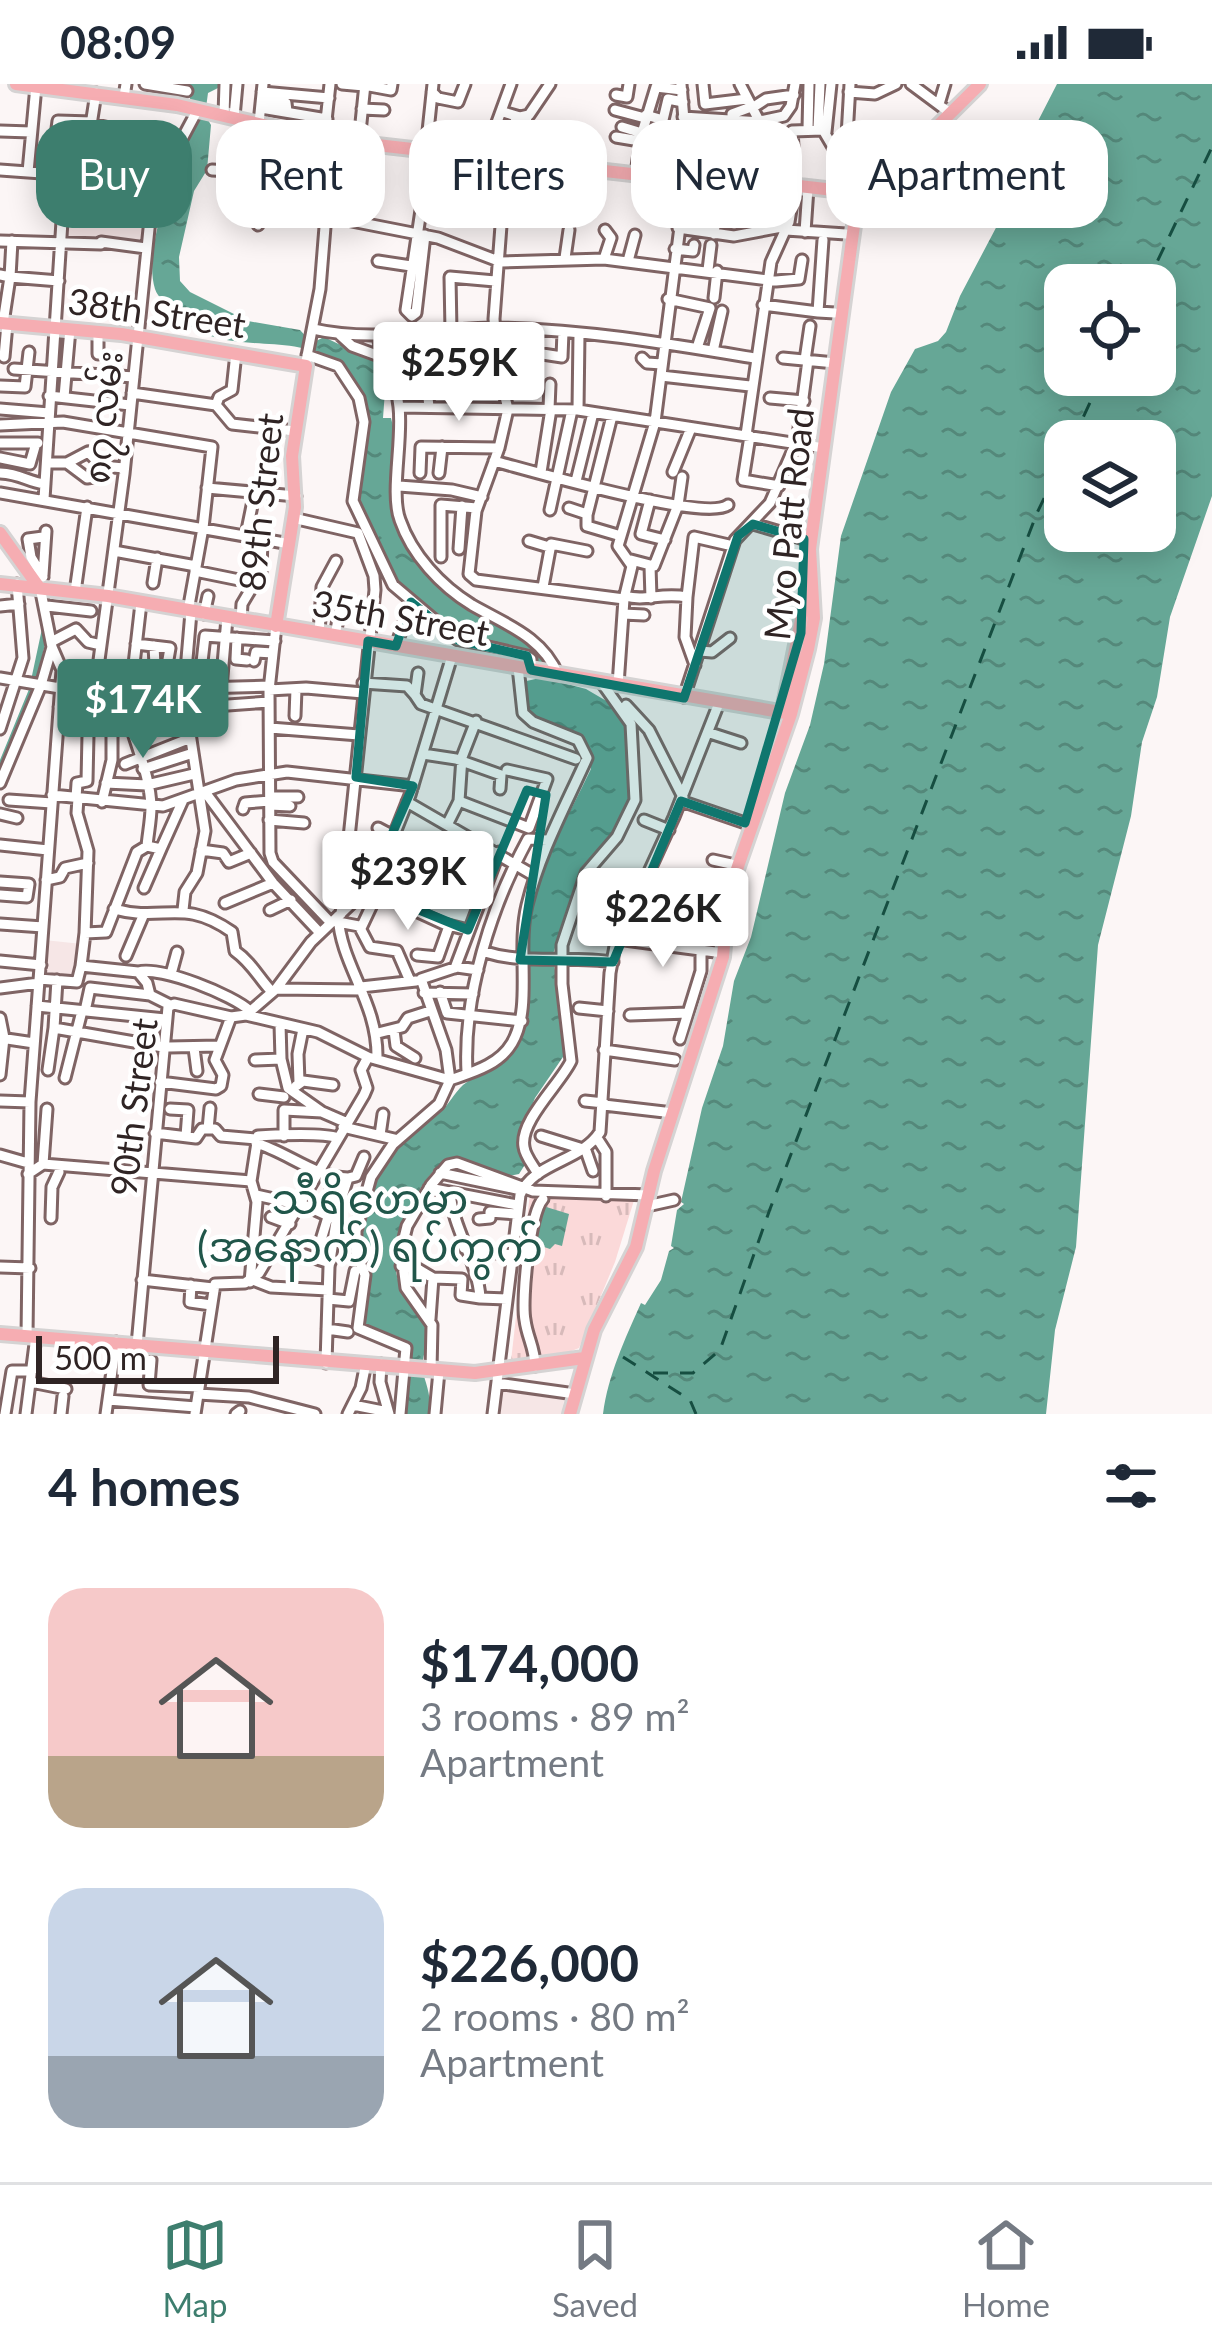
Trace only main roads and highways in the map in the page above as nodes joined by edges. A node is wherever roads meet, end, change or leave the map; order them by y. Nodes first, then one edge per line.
1 (16, 84) edge
2 (977, 84) edge
3 (35, 86) edge
4 (92, 90) edge
5 (120, 90) edge
6 (194, 102) edge
7 (937, 120) edge
8 (826, 188) edge
9 (847, 228) edge
10 (853, 228) edge
11 (845, 271) junction
12 (3, 324) edge
13 (309, 348) joint
14 (832, 363) junction
15 (0, 533) edge
16 (0, 584) edge
17 (35, 585) junction
18 (276, 626) junction
19 (787, 713) junction
20 (748, 824) junction
21 (723, 899) junction
22 (0, 1332) edge
23 (576, 1358) junction
24 (567, 1414) edge

1 - 3 main road
2 - 7 main road, Myo Patt Road
3 - 4 main road
4 - 5 main road
5 - 6 main road
6 - 8 main road
9 - 11 main road, Myo Patt Road
10 - 11 main road, Myo Patt Road
11 - 14 main road, Myo Patt Road
11 - 14 main road, Myo Patt Road
12 - 13 main road, 38th Street
13 - 18 main road, 89th Street
14 - 19 main road, Myo Patt Road
15 - 17 main road
16 - 17 main road, 35th Street
17 - 18 main road, 35th Street
18 - 19 main road, 35th Street
19 - 20 main road, Myo Patt Road
20 - 21 main road, Myo Patt Road
20 - 21 main road, Myo Patt Road
21 - 23 main road, Myo Patt Road
22 - 23 main road
23 - 24 main road, Myo Patt Road

